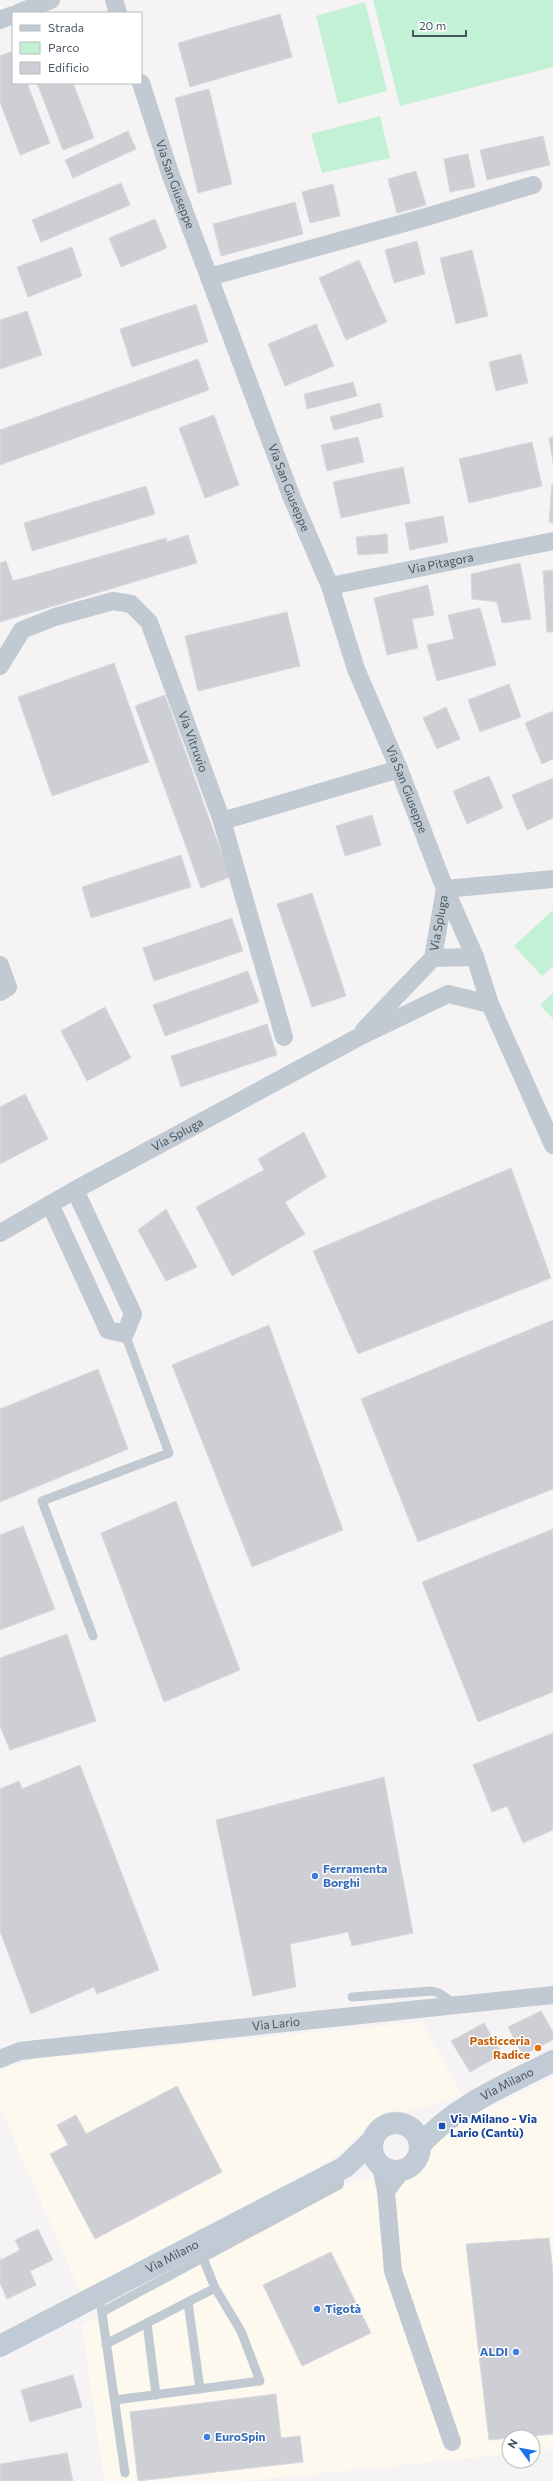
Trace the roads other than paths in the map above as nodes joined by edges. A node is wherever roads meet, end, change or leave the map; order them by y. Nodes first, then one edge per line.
1 (51, 0) edge
2 (114, 0) edge
3 (21, 12) edge
4 (118, 12) edge
5 (12, 15) edge
6 (0, 20) edge
7 (141, 84) edge
8 (533, 185) dead end
9 (209, 277) junction
10 (553, 541) edge
11 (330, 586) junction
12 (0, 666) edge
13 (399, 769) junction
14 (222, 821) junction
15 (553, 879) edge
16 (445, 889) junction
17 (475, 957) junction
18 (433, 958) junction
19 (0, 965) edge
20 (0, 992) edge
21 (490, 1004) junction
22 (284, 1037) dead end
23 (357, 1038) junction
24 (553, 1145) edge
25 (75, 1190) junction
26 (50, 1204) junction
27 (0, 1233) edge
28 (125, 1334) junction
29 (93, 1636) dead end
30 (553, 1995) edge
31 (352, 1997) dead end
32 (455, 2004) junction
33 (0, 2059) edge
34 (553, 2061) edge
35 (461, 2108) junction
36 (400, 2123) junction
37 (372, 2141) junction
38 (420, 2145) junction
39 (387, 2167) junction
40 (343, 2168) junction
41 (203, 2258) junction
42 (215, 2288) junction
43 (188, 2302) junction
44 (101, 2304) junction
45 (147, 2323) junction
46 (106, 2342) junction
47 (0, 2346) edge
48 (200, 2389) junction
49 (156, 2395) junction
50 (115, 2400) junction
51 (452, 2442) dead end
52 (125, 2473) dead end

1 - 3 street
2 - 4 street
5 - 6 street
7 - 9 street, Via San Giuseppe
8 - 9 street
9 - 11 street, Via San Giuseppe
10 - 11 street, Via Pitagora
11 - 13 street, Via San Giuseppe
12 - 14 street, Via Vitruvio
13 - 14 street
13 - 16 street, Via San Giuseppe
14 - 22 street, Via Vitruvio
15 - 16 street
16 - 17 street, Via San Giuseppe
16 - 18 street, Via Spluga
17 - 18 street, Via Spluga
17 - 21 street, Via San Giuseppe
18 - 23 street, Via Spluga
19 - 20 street
21 - 23 street, Via Spluga
21 - 24 street, Via San Giuseppe
23 - 25 street, Via Spluga
25 - 26 street, Via Spluga
25 - 28 street
26 - 27 street, Via Spluga
26 - 28 street
28 - 29 lane
30 - 32 street, Via Lario
31 - 32 lane
32 - 33 street, Via Lario
34 - 35 main road, Via Milano
35 - 36 main road, Via Milano
35 - 38 main road, Via Milano
36 - 37 main road
36 - 38 main road
37 - 39 main road
37 - 40 main road, Via Milano
38 - 39 main road
39 - 40 main road, Via Milano
39 - 51 street
40 - 41 lane
40 - 44 main road, Via Milano
41 - 42 lane
41 - 44 lane
42 - 43 lane
42 - 48 lane
43 - 45 lane
43 - 48 lane
44 - 46 lane
44 - 47 main road, Via Milano
45 - 46 lane
45 - 49 lane
46 - 50 lane
48 - 49 lane
49 - 50 lane
50 - 52 lane

